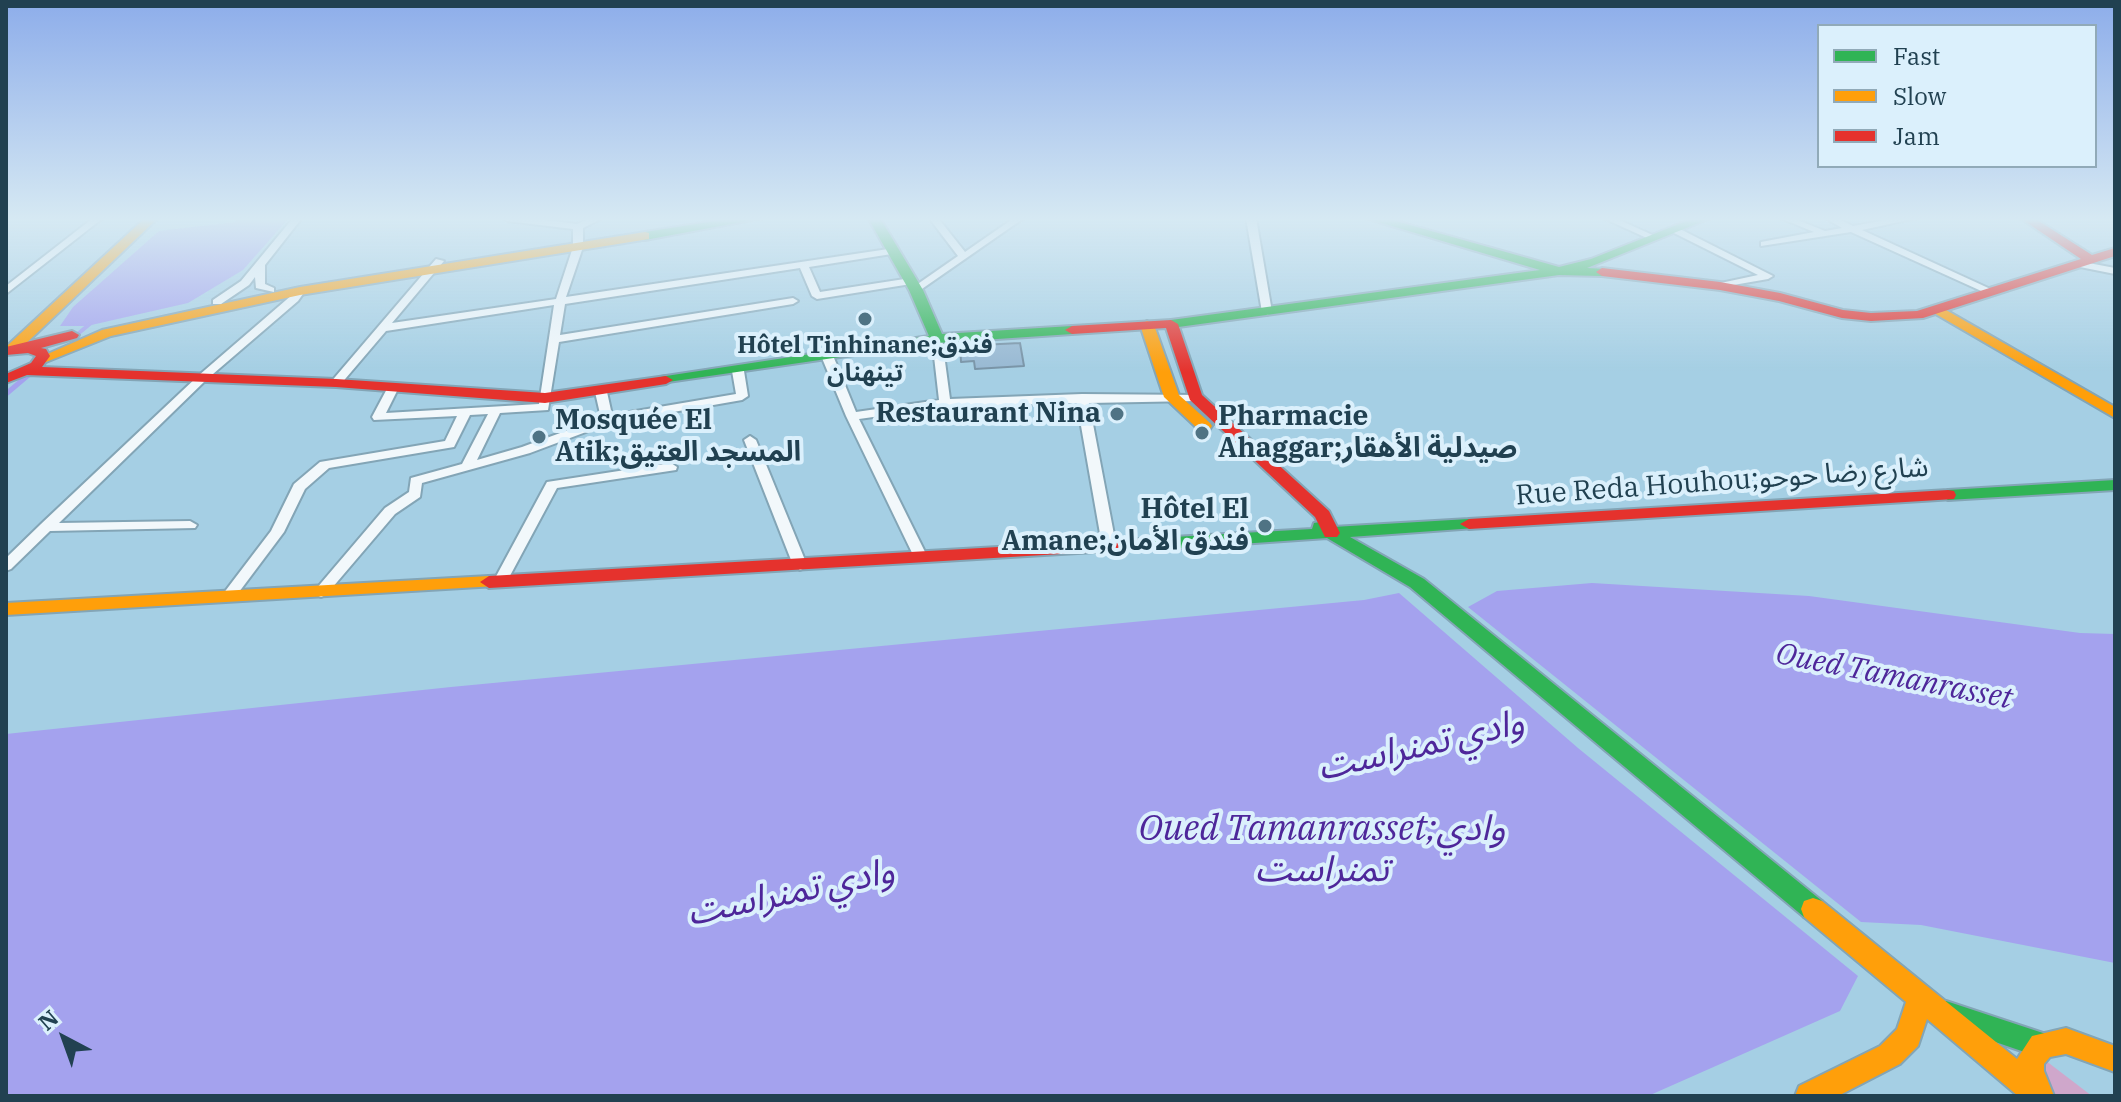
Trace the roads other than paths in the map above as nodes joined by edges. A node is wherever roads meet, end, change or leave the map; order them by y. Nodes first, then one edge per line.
1 (33, 269) edge
2 (97, 269) edge
3 (255, 269) edge
4 (260, 269) edge
5 (412, 269) edge
6 (417, 269) edge
7 (433, 269) edge
8 (569, 269) edge
9 (773, 269) edge
10 (805, 269) edge
11 (905, 269) edge
12 (943, 269) edge
13 (1260, 269) edge
14 (1553, 269) edge
15 (1565, 269) edge
16 (1611, 269) edge
17 (1755, 269) edge
18 (1942, 269) edge
19 (2071, 269) edge
20 (1559, 271) junction
21 (1619, 273) junction
22 (914, 286) junction
23 (1720, 286) junction
24 (270, 290) junction
25 (6, 291) edge
26 (300, 291) junction
27 (1992, 292) junction
28 (560, 301) junction
29 (793, 301) dead end
30 (217, 302) junction
31 (1939, 310) junction
32 (1267, 312) junction
33 (1918, 315) junction
34 (1171, 324) junction
35 (1147, 325) junction
36 (382, 328) junction
37 (1985, 335) junction
38 (555, 339) junction
39 (937, 339) junction
40 (12, 350) edge
41 (828, 358) junction
42 (34, 366) junction
43 (738, 371) junction
44 (202, 378) junction
45 (6, 379) edge
46 (336, 383) junction
47 (393, 387) junction
48 (601, 392) junction
49 (1172, 397) junction
50 (1195, 397) junction
51 (545, 398) junction
52 (1082, 398) junction
53 (945, 403) junction
54 (495, 412) junction
55 (2115, 413) edge
56 (464, 414) junction
57 (852, 416) junction
58 (607, 420) junction
59 (750, 440) dead end
60 (467, 467) junction
61 (671, 467) dead end
62 (2115, 485) edge
63 (190, 525) dead end
64 (46, 527) junction
65 (1332, 533) junction
66 (1109, 545) junction
67 (921, 558) junction
68 (800, 565) junction
69 (6, 566) edge
70 (500, 582) junction
71 (321, 592) junction
72 (228, 597) junction
73 (6, 609) edge
74 (1925, 1003) junction
75 (2042, 1045) junction
76 (2114, 1059) edge
77 (1809, 1096) edge
78 (2040, 1096) edge

1 - 25 street
2 - 40 street
3 - 30 street
4 - 24 street
5 - 24 street
6 - 26 street
7 - 36 street
8 - 28 street
9 - 28 street
10 - 22 street
11 - 22 street
12 - 22 street
13 - 32 street
14 - 20 street
15 - 20 street
16 - 21 street
17 - 23 street
18 - 27 street
19 - 27 street
20 - 21 street
20 - 32 street
21 - 23 street
22 - 39 street
23 - 33 street
24 - 30 street
26 - 42 street
26 - 44 street
27 - 31 street
28 - 36 street
28 - 38 street
29 - 38 street
30 - 40 street
31 - 33 street
31 - 37 street
32 - 34 street
33 - 37 street
34 - 35 street
34 - 50 street
35 - 39 street
35 - 49 street
36 - 46 street
37 - 55 street
38 - 51 street
39 - 41 street
39 - 53 street
40 - 42 street
41 - 43 street
41 - 57 street
42 - 44 street
42 - 45 street
43 - 48 street
43 - 58 street
44 - 46 street
44 - 64 street
46 - 47 street
47 - 51 street
47 - 56 street
48 - 51 street
48 - 58 street
49 - 50 street
49 - 52 street
49 - 65 street
50 - 65 street
51 - 54 street
52 - 53 street
52 - 66 street
53 - 57 street
54 - 56 street
54 - 60 street
56 - 72 street
57 - 67 street
58 - 60 street
59 - 68 street
60 - 71 street
61 - 70 street
62 - 65 street, Rue Reda Houhou;شارع رضا حوحو
63 - 64 street
64 - 69 street
65 - 66 street, Rue Reda Houhou;شارع رضا حوحو
65 - 74 street
66 - 67 street, Rue Reda Houhou;شارع رضا حوحو
67 - 68 street, Rue Reda Houhou;شارع رضا حوحو
68 - 70 street, Rue Reda Houhou;شارع رضا حوحو
70 - 71 street, Rue Reda Houhou;شارع رضا حوحو
71 - 72 street, Rue Reda Houhou;شارع رضا حوحو
72 - 73 street, Rue Reda Houhou;شارع رضا حوحو
74 - 75 street
74 - 77 street
74 - 78 street
75 - 76 street
75 - 78 street

